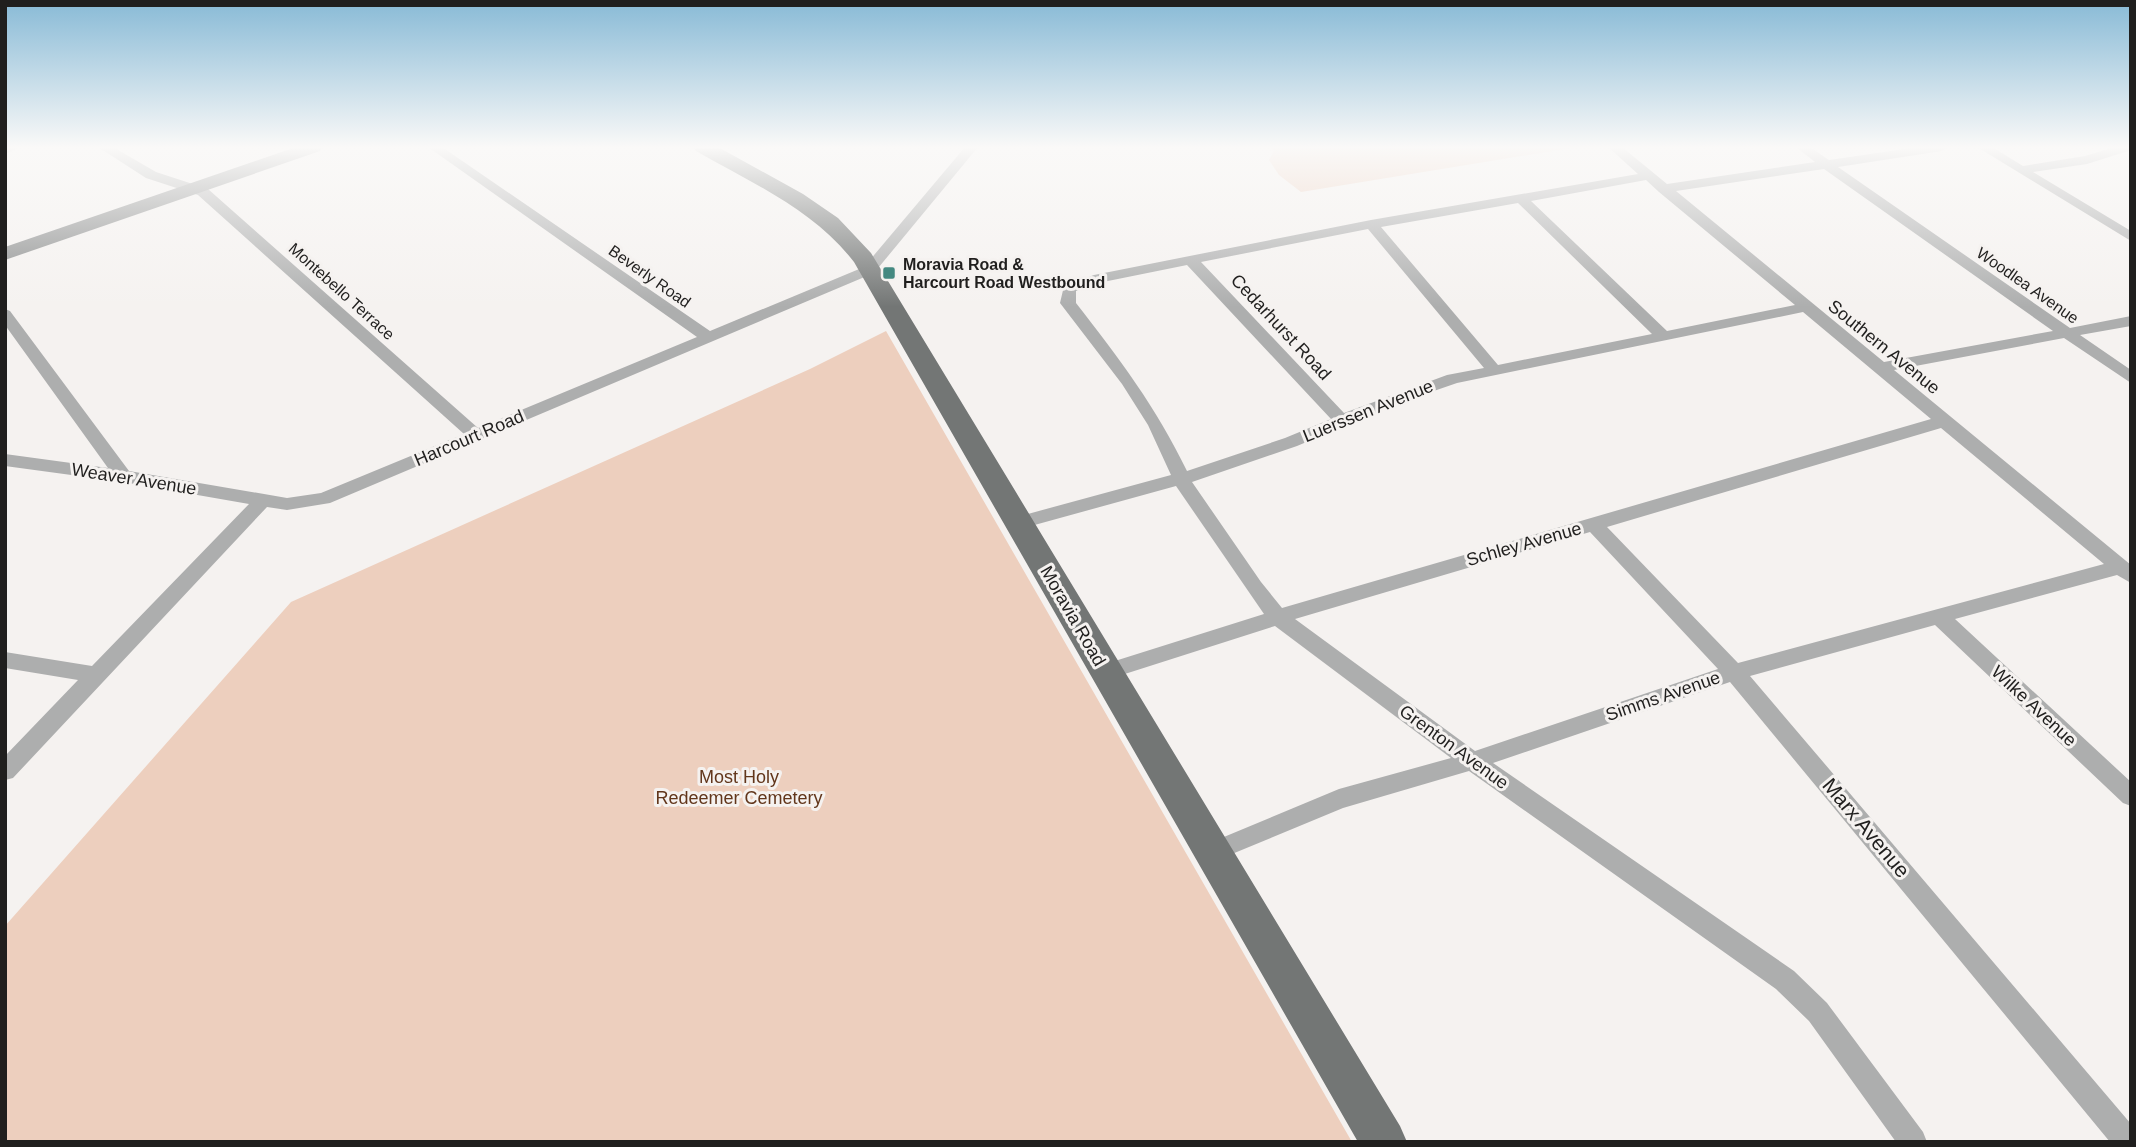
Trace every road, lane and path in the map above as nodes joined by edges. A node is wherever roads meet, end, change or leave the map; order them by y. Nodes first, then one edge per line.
1 (126, 201) edge
2 (159, 201) edge
3 (213, 201) edge
4 (511, 201) edge
5 (795, 201) edge
6 (927, 201) edge
7 (1506, 201) edge
8 (1523, 201) edge
9 (1678, 201) edge
10 (1880, 201) edge
11 (2071, 201) edge
12 (1371, 224) junction
13 (2131, 237) edge
14 (5, 242) edge
15 (5, 254) edge
16 (1191, 260) junction
17 (869, 270) junction
18 (1069, 289) joint
19 (1806, 307) junction
20 (5, 314) edge
21 (2131, 321) edge
22 (2067, 333) junction
23 (1664, 336) junction
24 (709, 338) junction
25 (1880, 368) junction
26 (1494, 370) junction
27 (2131, 378) edge
28 (1944, 421) junction
29 (1343, 422) junction
30 (476, 435) junction
31 (5, 460) edge
32 (123, 476) junction
33 (1184, 478) junction
34 (262, 501) junction
35 (1020, 523) junction
36 (1593, 523) junction
37 (2125, 572) edge
38 (1938, 616) junction
39 (1278, 617) junction
40 (5, 660) edge
41 (1105, 671) junction
42 (1734, 672) junction
43 (95, 675) junction
44 (1472, 761) junction
45 (5, 771) edge
46 (2131, 796) edge
47 (1215, 851) junction
48 (1384, 1142) edge
49 (1913, 1142) edge
50 (2129, 1142) edge

1 - 14 main road
2 - 15 main road
3 - 30 street, Montebello Terrace
4 - 24 street, Beverly Road
5 - 17 main road, Moravia Road
6 - 17 street, Harcourt Road
7 - 12 street
8 - 23 street
9 - 19 street, Southern Avenue
10 - 22 street, Woodlea Avenue
11 - 13 street
12 - 16 street
12 - 26 street
16 - 18 street
16 - 29 street, Cedarhurst Road
17 - 24 street, Harcourt Road
17 - 35 main road, Moravia Road
18 - 33 street, Grenton Avenue
19 - 23 street, Luerssen Avenue
19 - 25 street, Southern Avenue
20 - 32 street
21 - 22 street
22 - 25 street
22 - 27 street, Woodlea Avenue
23 - 26 street, Luerssen Avenue
24 - 30 street, Harcourt Road
25 - 28 street, Southern Avenue
26 - 29 street, Luerssen Avenue
28 - 36 street, Schley Avenue
28 - 37 street, Southern Avenue
29 - 33 street, Luerssen Avenue
30 - 34 street, Harcourt Road
31 - 32 street, Weaver Avenue
32 - 34 street, Weaver Avenue
33 - 35 street, Luerssen Avenue
33 - 39 street, Grenton Avenue
34 - 43 street
35 - 41 main road, Moravia Road
36 - 39 street, Schley Avenue
36 - 42 street, Marx Avenue
37 - 38 street, Simms Avenue
38 - 42 street, Simms Avenue
38 - 46 street, Wilke Avenue
39 - 41 street, Schley Avenue
39 - 44 street, Grenton Avenue
40 - 43 street
41 - 47 main road, Moravia Road
42 - 44 street, Simms Avenue
42 - 50 street, Marx Avenue
43 - 45 street
44 - 47 street, Simms Avenue
44 - 49 street, Grenton Avenue
47 - 48 main road, Moravia Road

